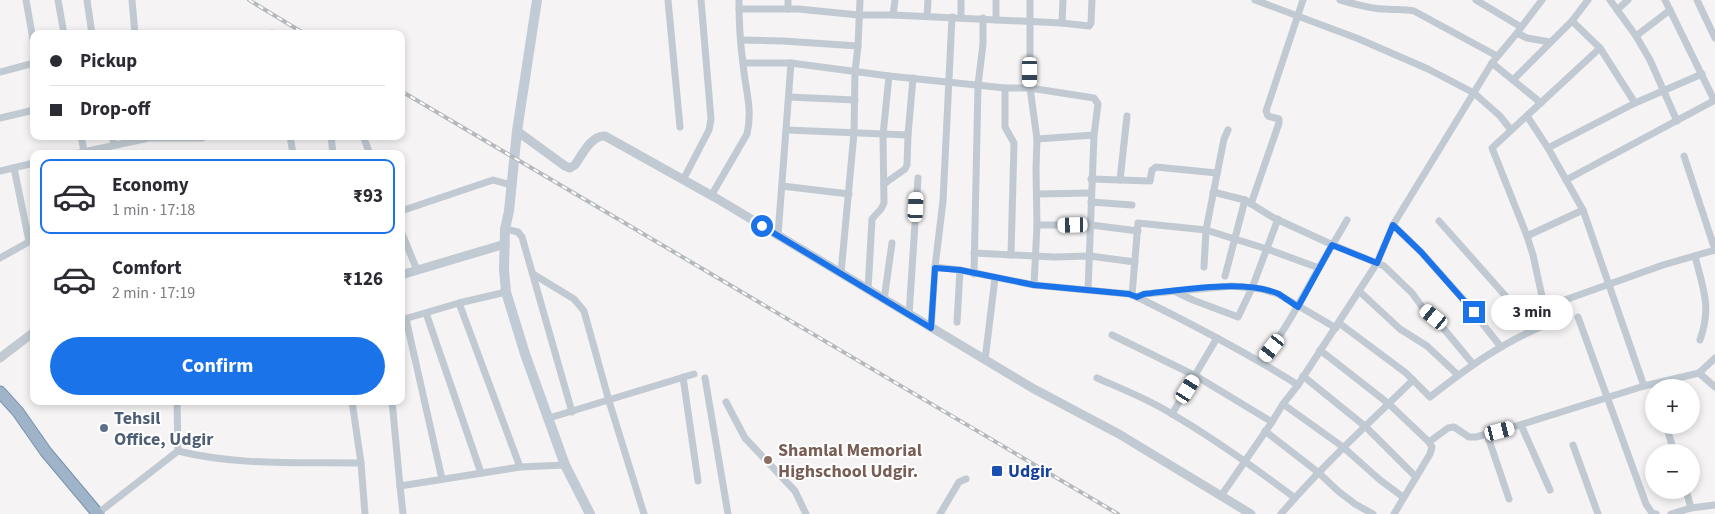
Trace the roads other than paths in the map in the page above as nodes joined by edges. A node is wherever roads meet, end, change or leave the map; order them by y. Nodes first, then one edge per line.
1 (26, 0) edge
2 (58, 0) edge
3 (86, 0) edge
4 (132, 0) edge
5 (537, 0) edge
6 (668, 0) edge
7 (701, 0) edge
8 (739, 0) edge
9 (788, 0) edge
10 (860, 0) edge
11 (895, 0) edge
12 (928, 0) edge
13 (961, 0) edge
14 (996, 0) edge
15 (1030, 0) edge
16 (1063, 0) edge
17 (1092, 0) edge
18 (1255, 0) edge
19 (1303, 0) edge
20 (1340, 0) edge
21 (1476, 0) edge
22 (1542, 0) edge
23 (1588, 0) edge
24 (1610, 0) edge
25 (1628, 0) edge
26 (1665, 0) edge
27 (1697, 0) edge
28 (1488, 2) edge
29 (739, 9) junction
30 (788, 9) junction
31 (1617, 10) junction
32 (1670, 10) junction
33 (859, 15) junction
34 (893, 15) junction
35 (927, 16) junction
36 (1298, 16) junction
37 (952, 17) junction
38 (961, 18) junction
39 (983, 18) junction
40 (996, 20) junction
41 (1572, 21) junction
42 (1030, 22) junction
43 (1062, 23) junction
44 (31, 30) edge
45 (63, 30) edge
46 (91, 30) edge
47 (135, 30) edge
48 (1519, 30) junction
49 (1636, 36) junction
50 (1715, 38) edge
51 (741, 40) junction
52 (1550, 42) junction
53 (858, 46) junction
54 (1600, 48) junction
55 (1497, 56) junction
56 (742, 63) junction
57 (791, 63) junction
58 (1492, 63) junction
59 (30, 64) edge
60 (0, 72) edge
61 (855, 72) junction
62 (1702, 74) junction
63 (889, 76) junction
64 (912, 78) junction
65 (1513, 80) junction
66 (949, 82) junction
67 (978, 85) junction
68 (1005, 88) junction
69 (1030, 88) junction
70 (1664, 90) junction
71 (1474, 93) junction
72 (789, 97) junction
73 (855, 100) junction
74 (1715, 100) edge
75 (1635, 103) junction
76 (1541, 104) junction
77 (30, 111) edge
78 (1127, 116) dead end
79 (1527, 116) junction
80 (0, 118) edge
81 (1677, 121) junction
82 (680, 127) dead end
83 (517, 130) junction
84 (787, 130) junction
85 (1228, 130) dead end
86 (1511, 130) junction
87 (854, 133) junction
88 (883, 135) junction
89 (908, 135) junction
90 (1094, 135) junction
91 (1037, 139) junction
92 (113, 140) edge
93 (134, 140) edge
94 (114, 144) junction
95 (1548, 148) junction
96 (88, 150) edge
97 (1684, 156) dead end
98 (30, 164) edge
99 (14, 168) junction
100 (0, 171) edge
101 (1217, 173) junction
102 (918, 178) dead end
103 (1091, 179) junction
104 (683, 180) junction
105 (1120, 180) junction
106 (1566, 180) junction
107 (511, 184) junction
108 (884, 184) junction
109 (782, 186) junction
110 (1213, 192) junction
111 (1090, 193) junction
112 (849, 194) junction
113 (1037, 194) junction
114 (711, 196) junction
115 (1091, 202) junction
116 (1248, 202) junction
117 (1132, 205) dead end
118 (405, 210) edge
119 (1583, 210) junction
120 (1278, 219) junction
121 (1347, 220) dead end
122 (1439, 221) dead end
123 (1091, 225) junction
124 (1393, 225) junction
125 (1037, 226) junction
126 (505, 229) junction
127 (1206, 230) junction
128 (1138, 231) junction
129 (778, 235) junction
130 (30, 236) edge
131 (1527, 236) junction
132 (1235, 239) junction
133 (30, 241) edge
134 (405, 241) edge
135 (892, 243) dead end
136 (505, 244) junction
137 (1332, 245) junction
138 (1267, 249) junction
139 (1715, 250) edge
140 (974, 253) junction
141 (1011, 255) junction
142 (1036, 256) junction
143 (1090, 256) junction
144 (1694, 256) junction
145 (0, 258) edge
146 (1135, 262) junction
147 (1377, 263) junction
148 (1204, 266) dead end
149 (935, 268) junction
150 (1319, 268) junction
151 (417, 270) junction
152 (960, 270) junction
153 (841, 273) junction
154 (405, 274) edge
155 (533, 274) junction
156 (974, 274) junction
157 (1225, 276) dead end
158 (995, 278) junction
159 (1609, 283) junction
160 (1034, 285) junction
161 (1252, 288) junction
162 (868, 290) junction
163 (1088, 290) junction
164 (1175, 291) junction
165 (1359, 291) junction
166 (506, 292) junction
167 (1134, 296) junction
168 (884, 300) junction
169 (459, 303) junction
170 (1298, 307) junction
171 (1545, 307) junction
172 (426, 313) junction
173 (909, 315) junction
174 (1578, 317) dead end
175 (405, 320) edge
176 (957, 322) dead end
177 (405, 324) edge
178 (1337, 326) junction
179 (931, 328) junction
180 (1531, 331) junction
181 (30, 335) edge
182 (1112, 335) dead end
183 (1217, 338) junction
184 (1700, 340) dead end
185 (1501, 347) junction
186 (1320, 350) junction
187 (0, 358) edge
188 (1715, 358) edge
189 (985, 360) junction
190 (1261, 362) junction
191 (1473, 364) junction
192 (1699, 373) junction
193 (694, 374) dead end
194 (1458, 375) junction
195 (1196, 376) junction
196 (1303, 376) junction
197 (683, 377) junction
198 (705, 378) dead end
199 (1096, 378) dead end
200 (1678, 379) edge
201 (1413, 380) junction
202 (1298, 386) junction
203 (1644, 386) joint
204 (1715, 387) edge
205 (0, 392) edge
206 (1606, 399) junction
207 (0, 400) edge
208 (609, 401) junction
209 (726, 402) dead end
210 (1283, 404) junction
211 (1389, 404) junction
212 (177, 405) edge
213 (353, 405) edge
214 (392, 405) edge
215 (572, 412) junction
216 (1172, 414) junction
217 (549, 418) junction
218 (1272, 422) junction
219 (1521, 425) junction
220 (1366, 427) junction
221 (1265, 431) junction
222 (1487, 434) junction
223 (1429, 442) junction
224 (1573, 445) dead end
225 (1343, 447) junction
226 (178, 451) junction
227 (1245, 461) junction
228 (361, 463) junction
229 (565, 465) junction
230 (520, 467) junction
231 (481, 473) junction
232 (1319, 473) junction
233 (1416, 477) junction
234 (442, 479) junction
235 (966, 479) dead end
236 (698, 481) dead end
237 (400, 486) junction
238 (1550, 490) dead end
239 (1221, 496) junction
240 (1403, 497) junction
241 (1295, 498) junction
242 (1509, 499) dead end
243 (1688, 499) edge
244 (1715, 505) edge
245 (1691, 508) junction
246 (96, 514) edge
247 (365, 514) edge
248 (403, 514) edge
249 (590, 514) edge
250 (644, 514) edge
251 (728, 514) edge
252 (806, 514) edge
253 (940, 514) edge
254 (1251, 514) edge
255 (1281, 514) edge
256 (1373, 514) edge
257 (1394, 514) edge
258 (1598, 514) edge
259 (1656, 514) edge
260 (1671, 514) edge

1 - 44 street
2 - 45 street
3 - 46 street
4 - 47 street
5 - 83 main road
6 - 82 street
7 - 104 street
8 - 29 street
9 - 30 street
10 - 33 street
11 - 34 street
12 - 35 street
13 - 38 street
14 - 40 street
15 - 42 street
16 - 43 street
17 - 43 street
18 - 36 street
19 - 36 street
20 - 55 street
21 - 28 street
22 - 48 street
23 - 41 street
24 - 31 street
25 - 31 street
26 - 32 street
27 - 50 street
28 - 48 street
29 - 30 street
29 - 51 street
30 - 33 street
31 - 49 street
32 - 49 street
32 - 62 street
33 - 34 street
33 - 53 street
34 - 35 street
35 - 37 street
36 - 71 street
36 - 116 street
37 - 38 street
37 - 66 street
38 - 39 street
39 - 40 street
39 - 67 street
40 - 42 street
41 - 52 street
41 - 54 street
42 - 43 street
42 - 69 street
48 - 52 street
48 - 55 street
49 - 70 street
51 - 53 street
51 - 56 street
52 - 65 street
53 - 61 street
54 - 75 street
54 - 76 street
55 - 58 street
56 - 57 street
56 - 114 street
57 - 61 street
57 - 72 street
58 - 65 street
58 - 71 street
59 - 60 street
61 - 63 street
61 - 73 street
62 - 70 street
62 - 74 street
63 - 64 street
63 - 88 street
64 - 66 street
64 - 89 street
65 - 76 street
66 - 67 street
66 - 149 street
67 - 68 street
67 - 140 street
68 - 69 street
68 - 141 street
69 - 90 street
69 - 91 street
70 - 75 street
70 - 81 street
71 - 86 street
71 - 124 street
72 - 73 street
72 - 84 street
73 - 87 street
74 - 81 street
75 - 95 street
76 - 79 street
77 - 80 street
78 - 105 street
79 - 86 street
79 - 95 street
81 - 106 street
83 - 104 street
83 - 107 main road
84 - 87 street
84 - 109 street
85 - 101 street
86 - 131 street
87 - 88 street
87 - 112 street
88 - 89 street
88 - 108 street
89 - 108 street
90 - 91 street
90 - 103 street
91 - 113 street
92 - 94 street
93 - 94 street
94 - 96 street
95 - 106 street
97 - 139 street
98 - 99 street
99 - 100 street
99 - 130 street
101 - 105 street
101 - 110 street
102 - 173 street
103 - 105 street
103 - 111 street
104 - 114 street
106 - 119 street
107 - 118 street
107 - 126 main road
108 - 162 street
109 - 112 street
109 - 129 street
110 - 116 street
110 - 127 street
111 - 113 street
111 - 115 street
112 - 153 street
113 - 125 street
114 - 129 street
115 - 117 street
115 - 123 street
116 - 120 street
116 - 132 street
119 - 131 street
119 - 159 street
120 - 137 street
120 - 138 street
121 - 137 street
122 - 180 street
123 - 125 street
123 - 128 street
123 - 143 street
124 - 147 street
124 - 185 street
125 - 142 street
126 - 136 main road
126 - 155 street
127 - 128 street
127 - 132 street
127 - 148 street
128 - 146 street
129 - 153 street
131 - 171 street
132 - 138 street
132 - 157 street
133 - 145 street
134 - 151 street
135 - 168 street
136 - 151 street
136 - 166 main road
137 - 147 street
137 - 150 street
138 - 150 street
138 - 161 street
139 - 144 street
140 - 141 street
140 - 156 street
141 - 142 street
142 - 143 street
142 - 160 street
143 - 146 street
143 - 163 street
144 - 159 street
144 - 184 street
146 - 167 street
147 - 165 street
147 - 191 street
149 - 152 street
149 - 179 street
150 - 170 street
151 - 154 street
152 - 156 street
152 - 176 street
153 - 162 street
155 - 208 street
155 - 215 street
156 - 158 street
158 - 160 street
158 - 189 street
159 - 171 street
159 - 203 street
160 - 163 street
161 - 164 street
161 - 164 street
161 - 170 street
162 - 168 street
163 - 167 street
164 - 167 street
165 - 178 street
165 - 194 street
166 - 169 street
166 - 217 main road
167 - 183 street
168 - 173 street
169 - 172 street
169 - 230 street
170 - 178 street
170 - 190 street
171 - 180 street
172 - 175 street
172 - 231 street
173 - 179 street
174 - 206 street
177 - 234 street
178 - 186 street
178 - 201 street
179 - 189 street
180 - 185 street
181 - 187 street
182 - 195 street
183 - 190 street
183 - 195 street
185 - 191 street
186 - 196 street
186 - 211 street
188 - 192 street
189 - 239 street
190 - 202 street
191 - 194 street
192 - 200 street
192 - 204 street
193 - 197 street
194 - 201 street
195 - 216 street
195 - 218 street
196 - 202 street
196 - 220 street
197 - 208 street
197 - 236 street
198 - 251 street
199 - 216 street
201 - 211 street
202 - 210 street
203 - 206 street
205 - 246 highway
206 - 219 street
206 - 259 street
207 - 246 highway
208 - 215 street
208 - 250 street
209 - 252 street
210 - 218 street
210 - 225 street
211 - 220 street
211 - 223 street
212 - 226 street
213 - 228 street
214 - 237 street
215 - 217 street
216 - 227 street
217 - 229 main road
218 - 221 street
219 - 222 street
219 - 238 street
220 - 225 street
220 - 233 street
221 - 227 street
221 - 232 street
222 - 223 street
222 - 242 street
223 - 233 street
224 - 258 street
225 - 232 street
225 - 240 street
226 - 228 street
226 - 246 street
227 - 239 street
227 - 241 street
228 - 247 street
229 - 230 street
229 - 249 main road
230 - 231 street
231 - 234 street
232 - 241 street
232 - 256 street
233 - 240 street
234 - 237 street
235 - 253 street
237 - 248 street
239 - 254 street
240 - 257 street
241 - 255 street
243 - 245 street
244 - 245 street
245 - 260 street

